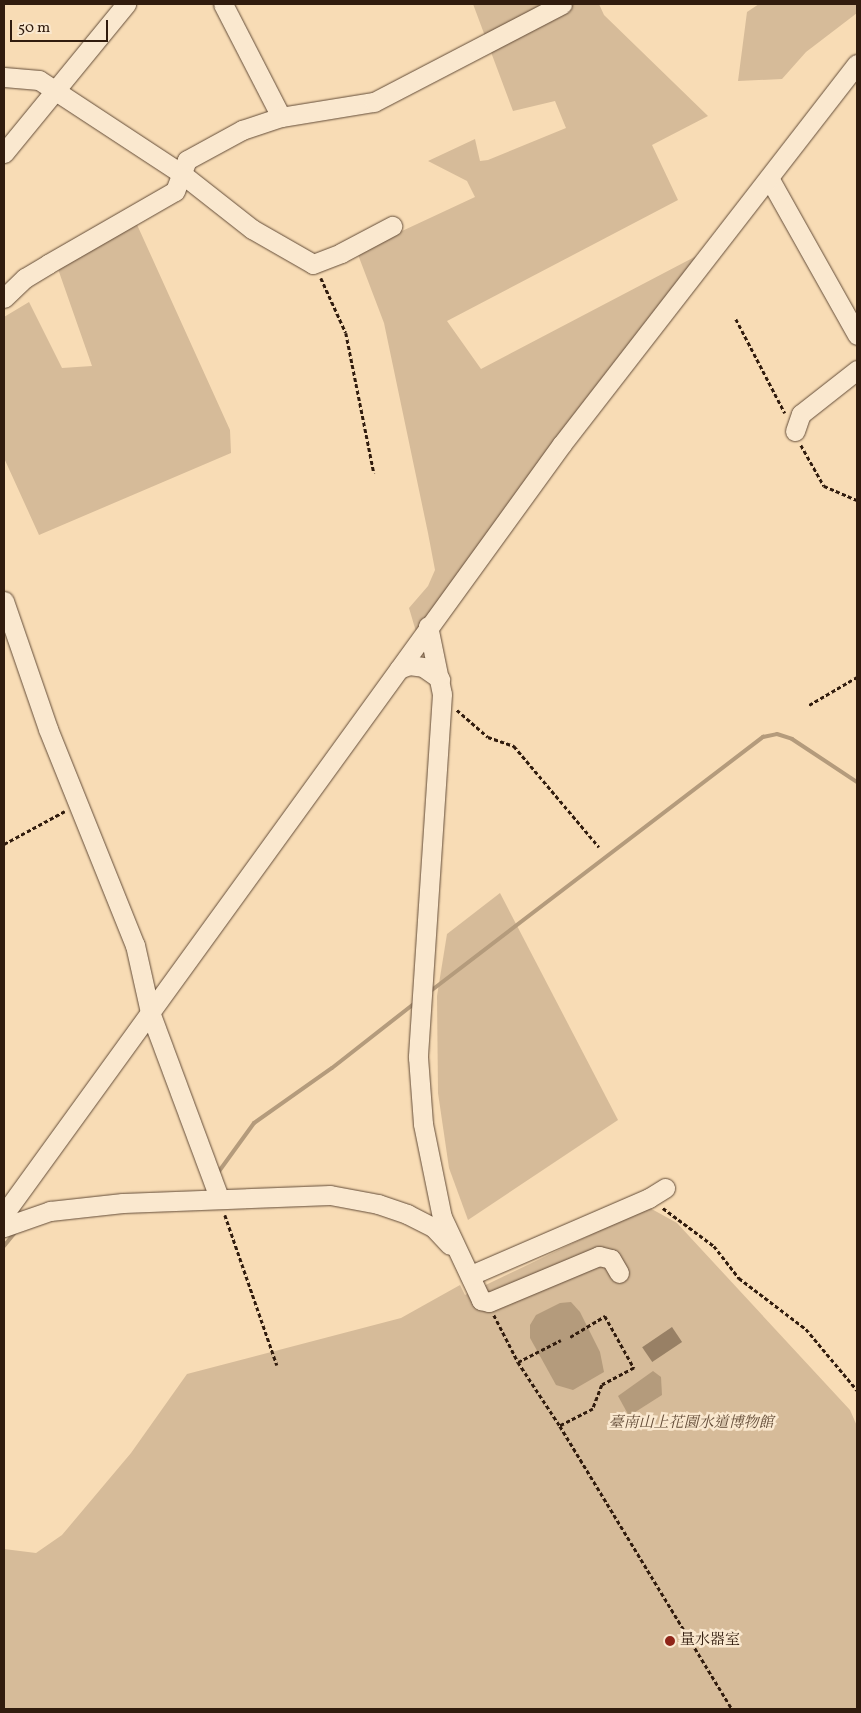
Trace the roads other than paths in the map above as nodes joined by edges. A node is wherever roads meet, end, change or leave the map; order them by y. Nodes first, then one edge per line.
1 (126, 4) edge
2 (223, 4) edge
3 (562, 4) edge
4 (857, 64) edge
5 (4, 77) edge
6 (53, 90) junction
7 (281, 117) junction
8 (4, 153) edge
9 (182, 174) junction
10 (769, 178) junction
11 (392, 226) dead end
12 (4, 298) edge
13 (857, 335) edge
14 (857, 370) edge
15 (795, 431) dead end
16 (4, 601) edge
17 (428, 626) junction
18 (399, 669) junction
19 (440, 678) junction
20 (150, 1012) junction
21 (28, 1180) junction
22 (665, 1188) dead end
23 (438, 1194) junction
24 (219, 1198) junction
25 (50, 1211) junction
26 (4, 1214) edge
27 (407, 1214) junction
28 (4, 1227) edge
29 (469, 1269) junction
30 (619, 1273) dead end

1 - 6 street
2 - 7 street
3 - 7 street
4 - 10 street
5 - 6 street
6 - 8 street
6 - 9 street
7 - 9 street
9 - 11 street
9 - 12 street
10 - 13 street
10 - 17 street
14 - 15 street
16 - 20 street
17 - 18 street
17 - 19 street
18 - 19 street
18 - 20 street
19 - 23 street
20 - 21 street
20 - 24 street
21 - 25 street
21 - 26 street
22 - 29 street
23 - 27 street
23 - 29 street
24 - 25 street
24 - 27 street
25 - 28 street
27 - 29 street
29 - 30 street

